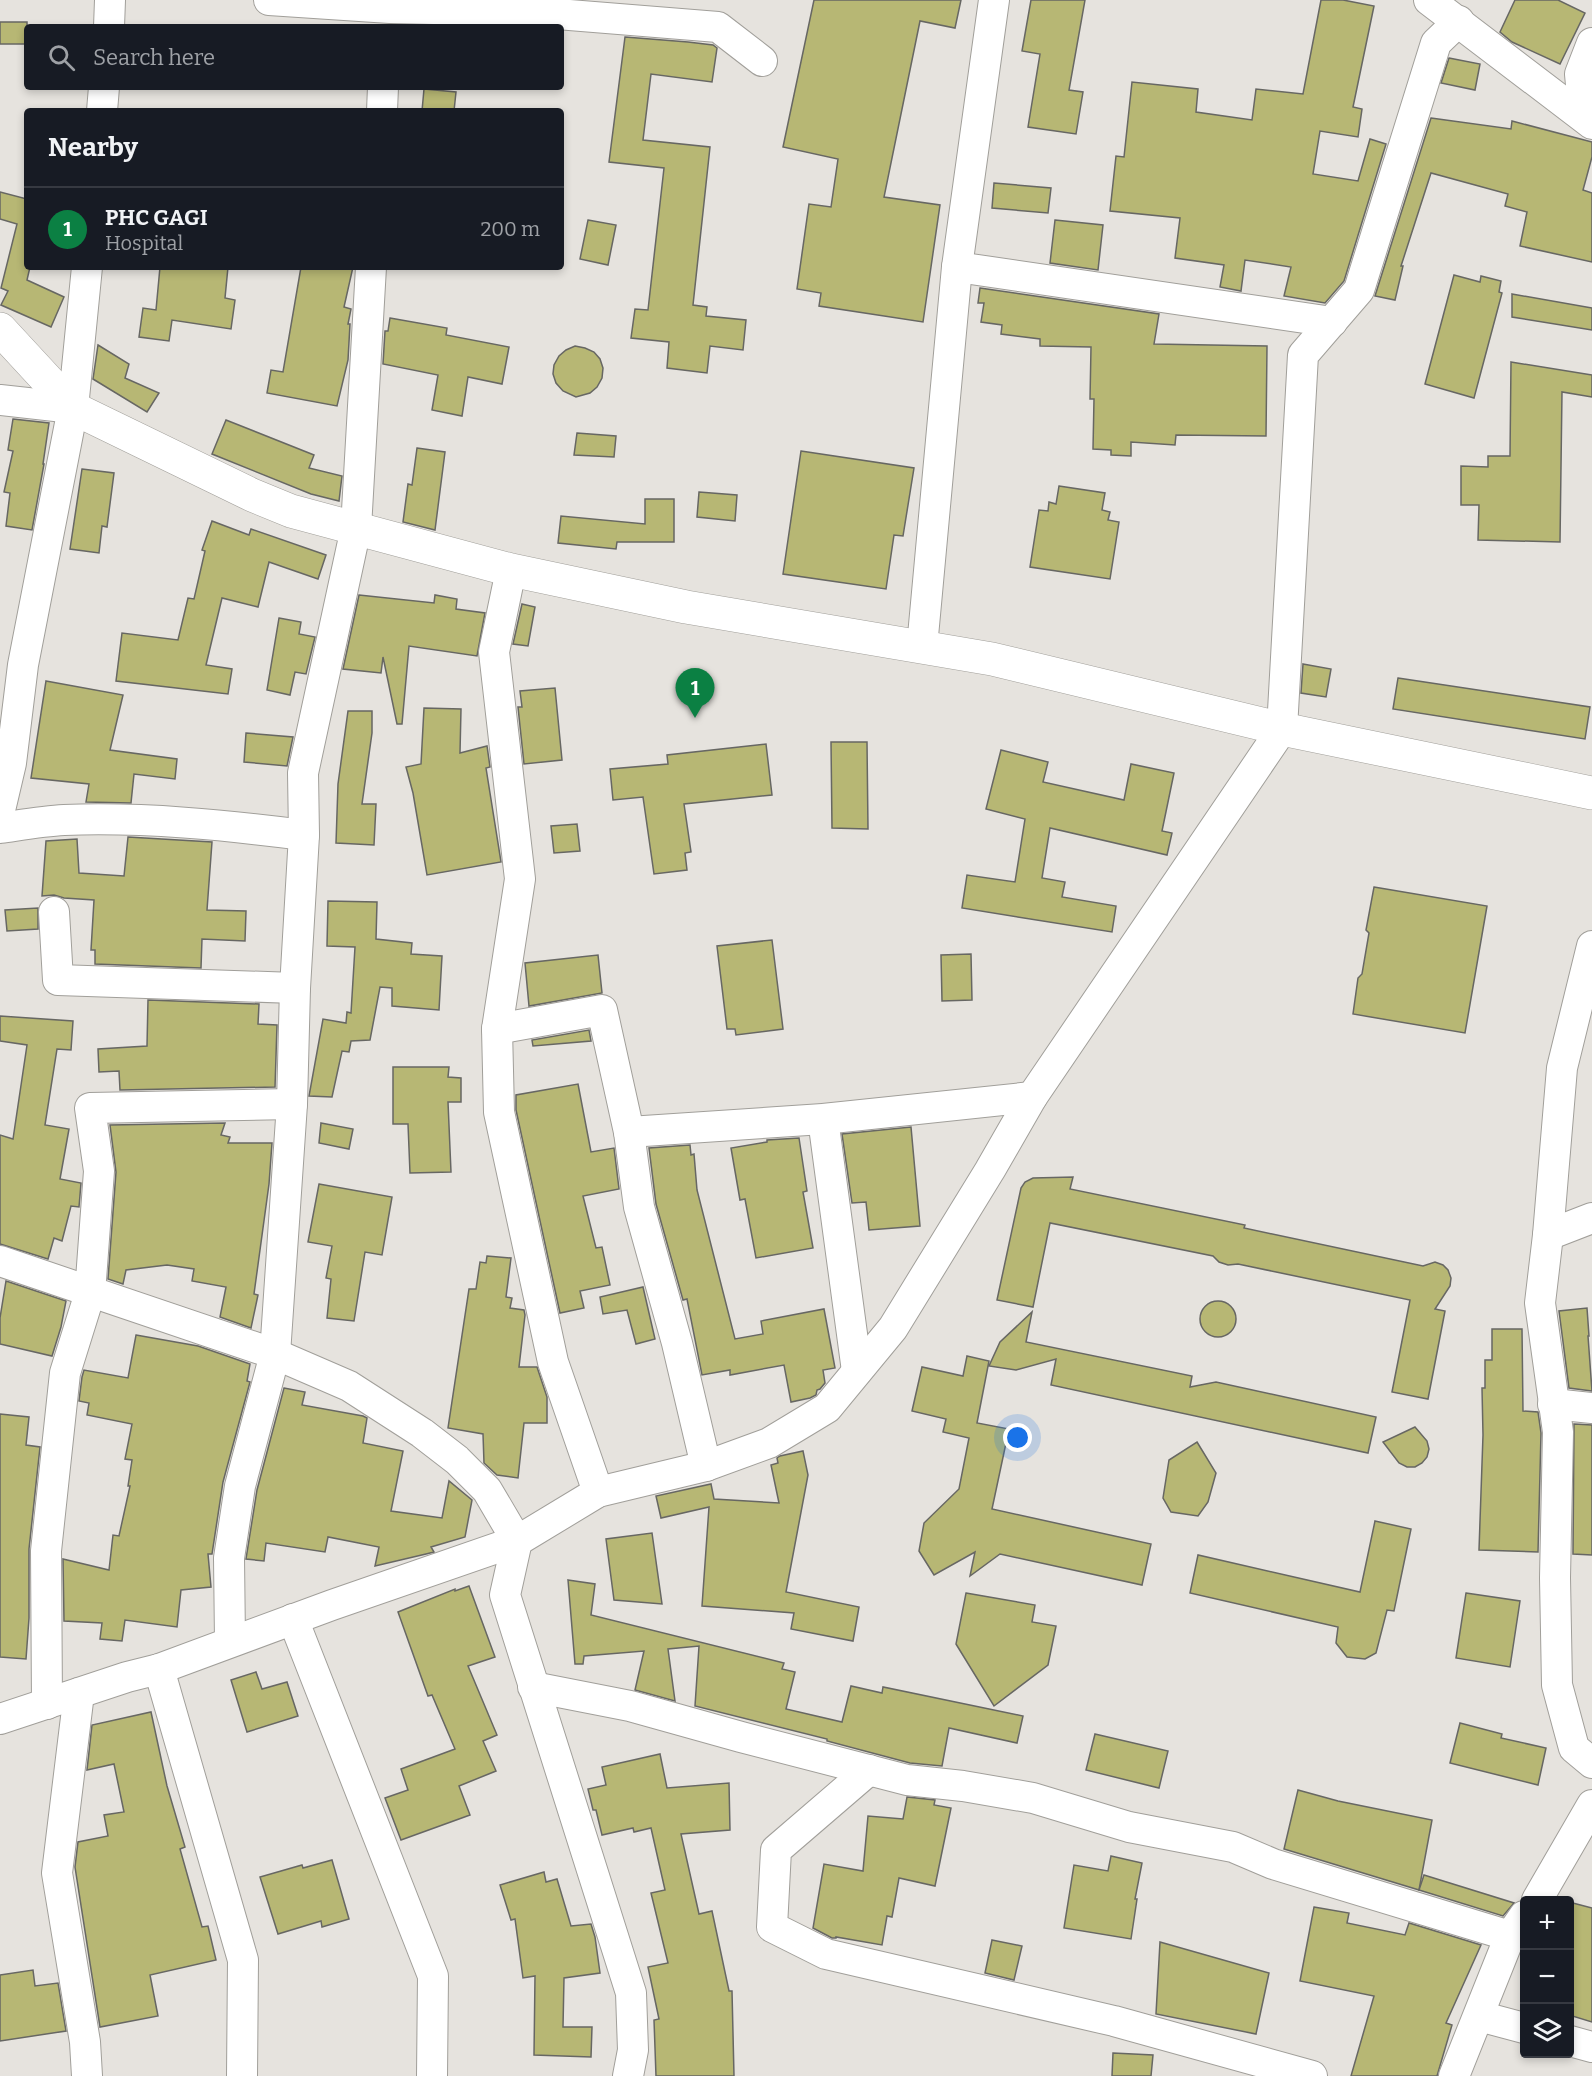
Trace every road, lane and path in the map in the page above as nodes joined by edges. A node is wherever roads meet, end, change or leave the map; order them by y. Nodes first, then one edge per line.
1 (110, 0) edge
2 (269, 0) edge
3 (994, 0) edge
4 (1429, 0) edge
5 (390, 12) edge
6 (1460, 21) junction
7 (109, 24) edge
8 (1592, 43) edge
9 (762, 60) dead end
10 (1586, 76) edge
11 (104, 90) edge
12 (384, 90) edge
13 (102, 108) edge
14 (381, 108) edge
15 (1588, 120) edge
16 (957, 267) junction
17 (87, 270) edge
18 (372, 270) edge
19 (1332, 322) junction
20 (0, 329) edge
21 (0, 400) edge
22 (74, 408) junction
23 (356, 528) junction
24 (511, 570) junction
25 (922, 647) junction
26 (1282, 729) junction
27 (5, 762) edge
28 (1592, 793) edge
29 (0, 810) edge
30 (0, 828) edge
31 (304, 834) junction
32 (54, 912) dead end
33 (1592, 946) edge
34 (295, 988) junction
35 (497, 1029) junction
36 (1032, 1097) junction
37 (291, 1104) junction
38 (824, 1119) junction
39 (629, 1132) junction
40 (1592, 1218) edge
41 (1548, 1235) junction
42 (0, 1261) edge
43 (90, 1293) junction
44 (274, 1354) junction
45 (857, 1371) junction
46 (1552, 1404) junction
47 (1592, 1408) edge
48 (706, 1466) junction
49 (598, 1492) junction
50 (517, 1541) junction
51 (293, 1619) junction
52 (230, 1641) junction
53 (159, 1669) junction
54 (533, 1687) junction
55 (78, 1693) junction
56 (47, 1704) junction
57 (0, 1719) edge
58 (1592, 1763) edge
59 (869, 1770) junction
60 (1592, 1805) edge
61 (1539, 1896) edge
62 (1517, 1926) edge
63 (1479, 2016) junction
64 (1520, 2027) edge
65 (1574, 2042) edge
66 (1592, 2047) edge
67 (87, 2076) edge
68 (242, 2076) edge
69 (432, 2076) edge
70 (628, 2076) edge
71 (1312, 2076) edge
72 (1454, 2076) edge

1 - 7 street
2 - 5 street
3 - 16 street
4 - 6 street
5 - 9 street
6 - 15 street
6 - 19 street
8 - 10 street
10 - 15 street
11 - 13 street
12 - 14 street
16 - 19 street
16 - 25 street
17 - 22 street
18 - 23 street
19 - 26 street
20 - 22 street
21 - 22 street
22 - 23 street
22 - 27 street
23 - 24 street
23 - 31 street
24 - 25 street
24 - 35 street
25 - 26 street
26 - 28 street
26 - 36 street
27 - 29 street
30 - 31 street
31 - 34 street
32 - 34 street
33 - 41 street
34 - 37 street
35 - 39 street
35 - 49 street
36 - 38 street
36 - 45 street
37 - 43 street
37 - 44 street
38 - 39 street
38 - 45 street
39 - 48 street
40 - 41 street
41 - 46 street
42 - 43 street
43 - 44 street
43 - 56 street
44 - 50 street
44 - 52 street
45 - 48 street
46 - 47 street
46 - 58 street
48 - 49 street
49 - 50 street
50 - 51 street
50 - 54 street
51 - 52 street
51 - 69 street
52 - 53 street
53 - 55 street
53 - 68 street
54 - 59 street
54 - 70 street
55 - 56 street
55 - 67 street
56 - 57 street
59 - 62 street
59 - 71 street
60 - 61 street
62 - 63 street
63 - 64 street
63 - 72 street
65 - 66 street

